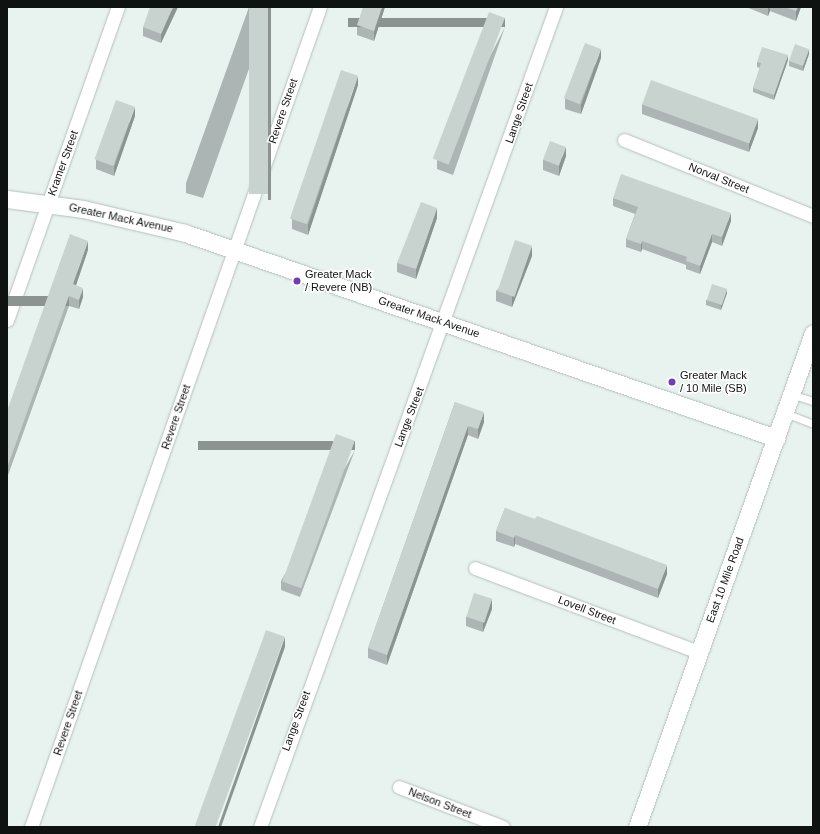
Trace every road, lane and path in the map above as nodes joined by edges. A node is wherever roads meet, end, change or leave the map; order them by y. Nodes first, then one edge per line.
1 (118, 7) edge
2 (320, 7) edge
3 (556, 7) edge
4 (624, 140) dead end
5 (7, 199) edge
6 (48, 204) junction
7 (813, 216) edge
8 (235, 248) junction
9 (7, 320) edge
10 (445, 322) junction
11 (813, 333) edge
12 (791, 394) junction
13 (813, 401) edge
14 (784, 413) junction
15 (813, 424) edge
16 (776, 438) junction
17 (475, 568) dead end
18 (699, 652) junction
19 (399, 787) dead end
20 (31, 827) edge
21 (260, 827) edge
22 (503, 827) edge
23 (637, 827) edge

1 - 6 street, Kramer Street
2 - 8 street, Revere Street
3 - 10 street, Lange Street
4 - 7 street, Norval Street
5 - 6 street, Greater Mack Avenue
6 - 8 street, Greater Mack Avenue
6 - 9 street, Kramer Street
8 - 10 street, Greater Mack Avenue
8 - 20 street, Revere Street
10 - 16 street, Greater Mack Avenue
10 - 21 street, Lange Street
11 - 12 street, East 10 Mile Road
12 - 13 lane
12 - 14 street, East 10 Mile Road
14 - 15 lane
14 - 16 street, East 10 Mile Road
16 - 18 street, East 10 Mile Road
17 - 18 street, Lovell Street
18 - 23 street, East 10 Mile Road
19 - 22 street, Nelson Street

